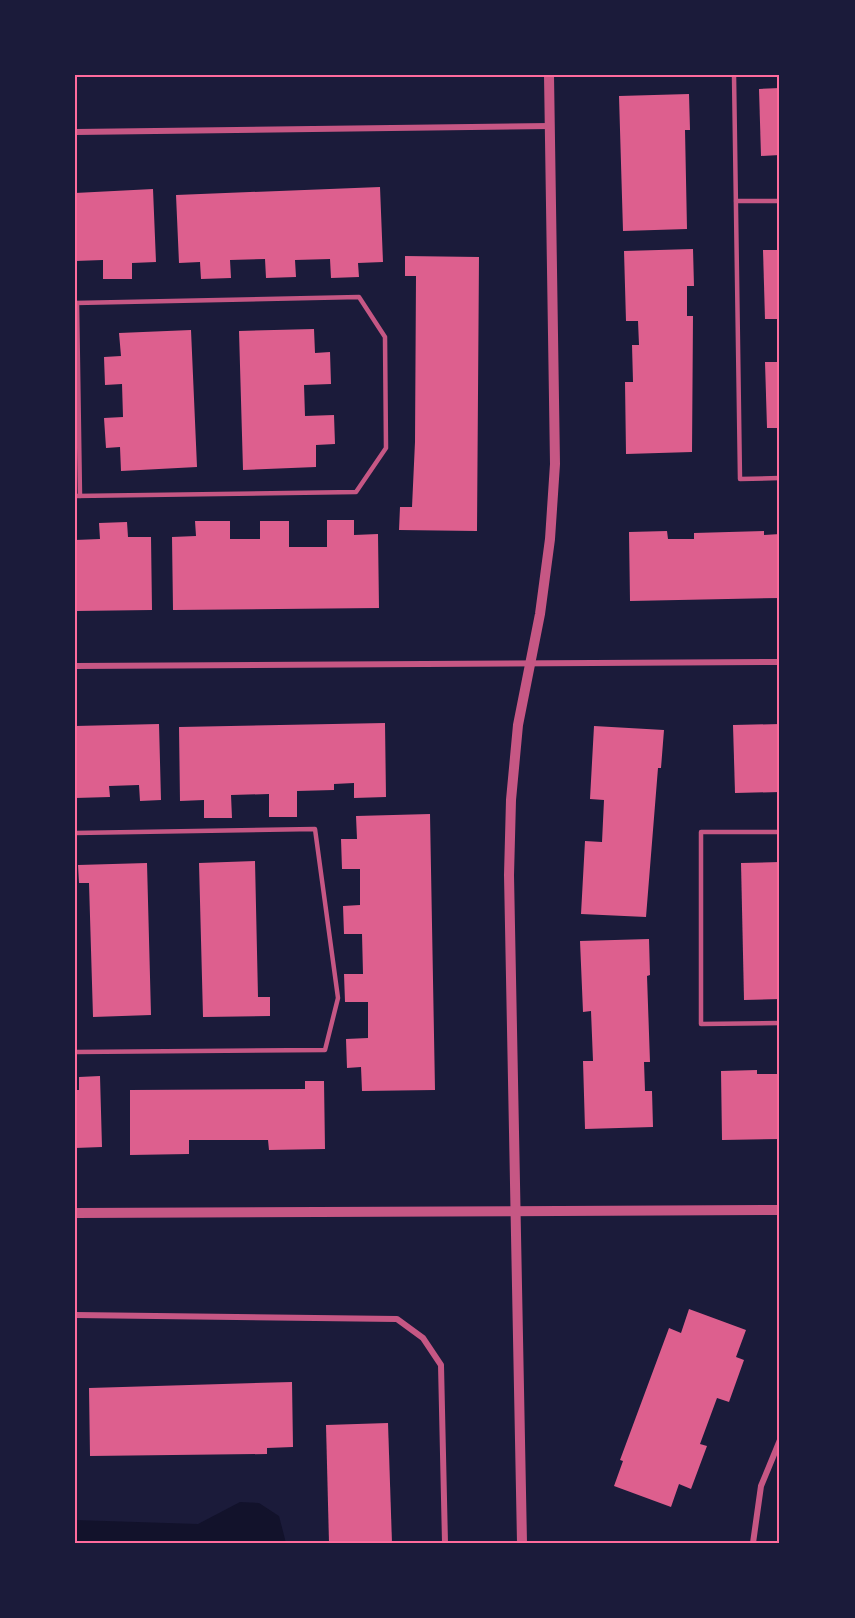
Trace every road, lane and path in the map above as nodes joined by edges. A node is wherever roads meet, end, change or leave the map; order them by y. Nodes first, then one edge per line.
1 (549, 75) edge
2 (734, 75) edge
3 (550, 126) junction
4 (75, 132) edge
5 (736, 201) junction
6 (780, 201) edge
7 (76, 303) edge
8 (780, 478) edge
9 (77, 496) edge
10 (780, 662) edge
11 (529, 663) junction
12 (75, 666) edge
13 (75, 832) edge
14 (780, 832) edge
15 (780, 1023) edge
16 (75, 1052) edge
17 (780, 1210) edge
18 (515, 1211) junction
19 (75, 1213) edge
20 (75, 1315) edge
21 (780, 1440) edge
22 (445, 1543) edge
23 (522, 1543) edge
24 (753, 1543) edge

1 - 3 street
2 - 5 lane
3 - 4 street
3 - 11 street
5 - 6 lane
5 - 8 lane
7 - 9 lane
7 - 9 lane
10 - 11 street
11 - 12 street
11 - 18 street
13 - 16 lane
14 - 15 lane
17 - 18 street
18 - 19 street
18 - 23 street
20 - 22 street
21 - 24 street

